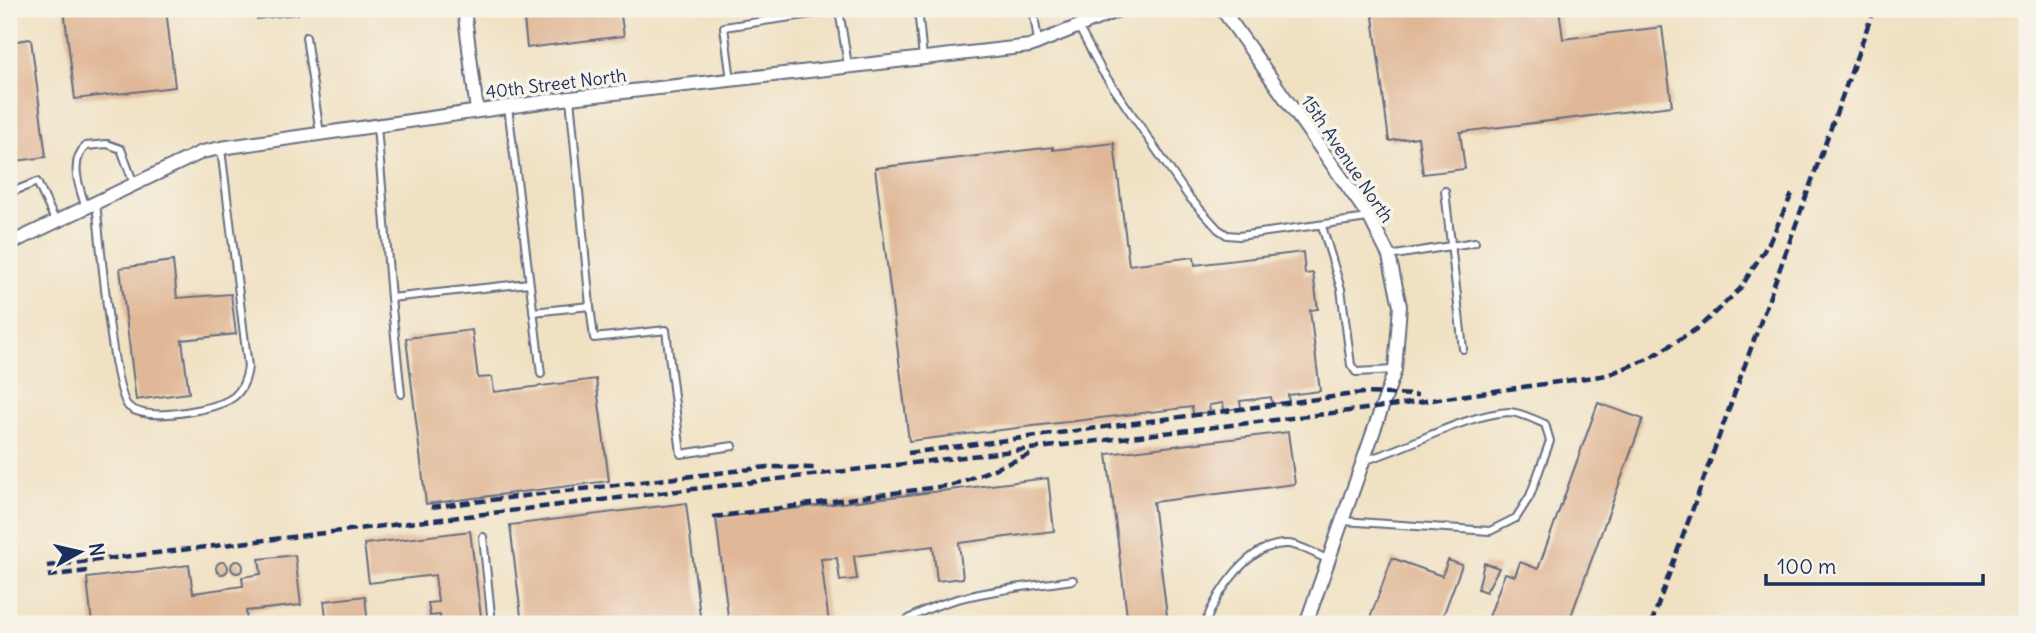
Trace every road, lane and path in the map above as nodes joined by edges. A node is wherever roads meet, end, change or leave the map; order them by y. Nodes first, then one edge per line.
1 (464, 9) edge
2 (918, 9) edge
3 (1033, 9) edge
4 (1120, 9) edge
5 (1222, 9) edge
6 (1078, 26) junction
7 (306, 37) dead end
8 (1039, 42) junction
9 (923, 58) junction
10 (848, 65) junction
11 (731, 80) junction
12 (570, 98) junction
13 (508, 107) junction
14 (477, 111) junction
15 (377, 126) junction
16 (320, 134) junction
17 (221, 148) junction
18 (134, 184) junction
19 (1445, 191) dead end
20 (9, 193) edge
21 (90, 203) junction
22 (1370, 218) junction
23 (55, 220) junction
24 (1322, 226) junction
25 (1475, 243) dead end
26 (9, 244) edge
27 (1452, 246) junction
28 (1389, 256) junction
29 (529, 283) junction
30 (391, 298) junction
31 (590, 306) junction
32 (533, 312) junction
33 (1463, 349) dead end
34 (1395, 370) junction
35 (541, 374) dead end
36 (401, 394) dead end
37 (733, 446) dead end
38 (1364, 460) junction
39 (1342, 521) junction
40 (483, 537) dead end
41 (1330, 560) junction
42 (1073, 580) dead end
43 (492, 624) edge
44 (902, 624) edge
45 (1205, 624) edge
46 (1306, 624) edge

1 - 14 street
2 - 9 lane
3 - 8 lane
4 - 6 street, 40th Street North
5 - 22 street, 15th Avenue North
6 - 8 street, 40th Street North
6 - 24 lane
7 - 16 lane
8 - 9 street, 40th Street North
9 - 10 street, 40th Street North
10 - 11 street, 40th Street North
10 - 11 lane
11 - 12 street, 40th Street North
12 - 13 street, 40th Street North
12 - 31 lane
13 - 14 street, 40th Street North
13 - 29 lane
14 - 15 street, 40th Street North
15 - 16 street, 40th Street North
15 - 30 lane
16 - 17 street, 40th Street North
17 - 18 street, 40th Street North
17 - 21 lane
18 - 21 street, 40th Street North
18 - 21 lane
19 - 27 lane
20 - 23 lane
21 - 23 street, 40th Street North
22 - 24 lane
22 - 28 street, 15th Avenue North
23 - 26 street, 40th Street North
24 - 34 lane
25 - 27 lane
27 - 28 lane
27 - 33 lane
28 - 34 street, 15th Avenue North
29 - 30 lane
29 - 32 lane
30 - 36 lane
31 - 32 lane
31 - 37 lane
32 - 35 lane
34 - 38 street, 15th Avenue North
38 - 39 street, 15th Avenue North
38 - 39 lane
39 - 41 street, 15th Avenue North
40 - 43 lane
41 - 45 lane
41 - 46 street, 15th Avenue North
42 - 44 lane

